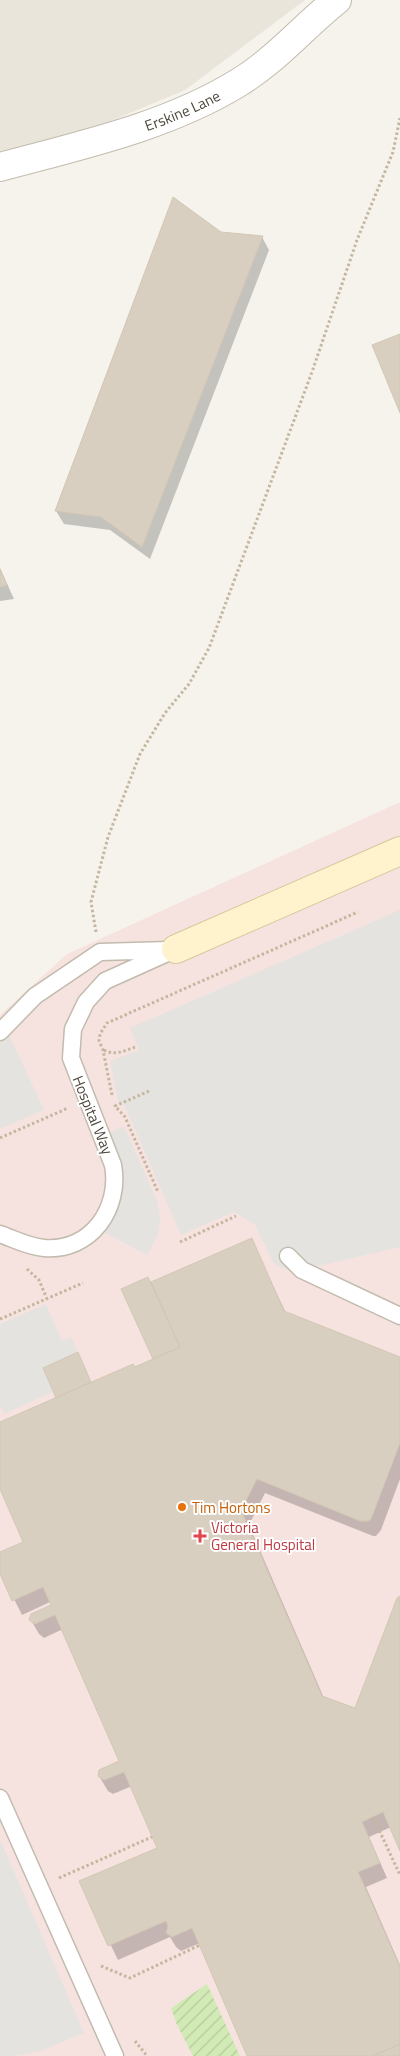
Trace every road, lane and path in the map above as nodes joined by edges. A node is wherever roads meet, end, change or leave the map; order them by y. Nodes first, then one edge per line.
1 (337, 0) edge
2 (400, 118) edge
3 (0, 167) edge
4 (400, 851) edge
5 (358, 912) dead end
6 (176, 949) junction
7 (100, 952) junction
8 (0, 1032) edge
9 (135, 1048) dead end
10 (103, 1050) junction
11 (148, 1091) dead end
12 (85, 1095) junction
13 (115, 1106) junction
14 (0, 1138) edge
15 (158, 1192) dead end
16 (236, 1216) dead end
17 (0, 1234) edge
18 (180, 1242) dead end
19 (288, 1256) dead end
20 (21, 1267) dead end
21 (83, 1283) dead end
22 (47, 1299) junction
23 (400, 1316) edge
24 (0, 1319) edge
25 (2, 1808) edge
26 (373, 1817) dead end
27 (152, 1837) dead end
28 (400, 1875) edge
29 (58, 1878) dead end
30 (200, 1946) dead end
31 (95, 1964) dead end
32 (115, 2056) edge

1 - 3 street, Erskine Lane
2 - 7 path
4 - 6 street, Hospital Way
5 - 10 path
6 - 7 lane, Hospital Way
6 - 12 lane, Hospital Way
7 - 8 lane
9 - 10 path
10 - 13 path
11 - 13 path
12 - 14 path
12 - 17 lane, Hospital Way
13 - 15 path
16 - 18 path
19 - 23 lane
20 - 22 path
21 - 22 path
22 - 24 path
25 - 32 lane
26 - 28 path
27 - 29 path
30 - 31 path

